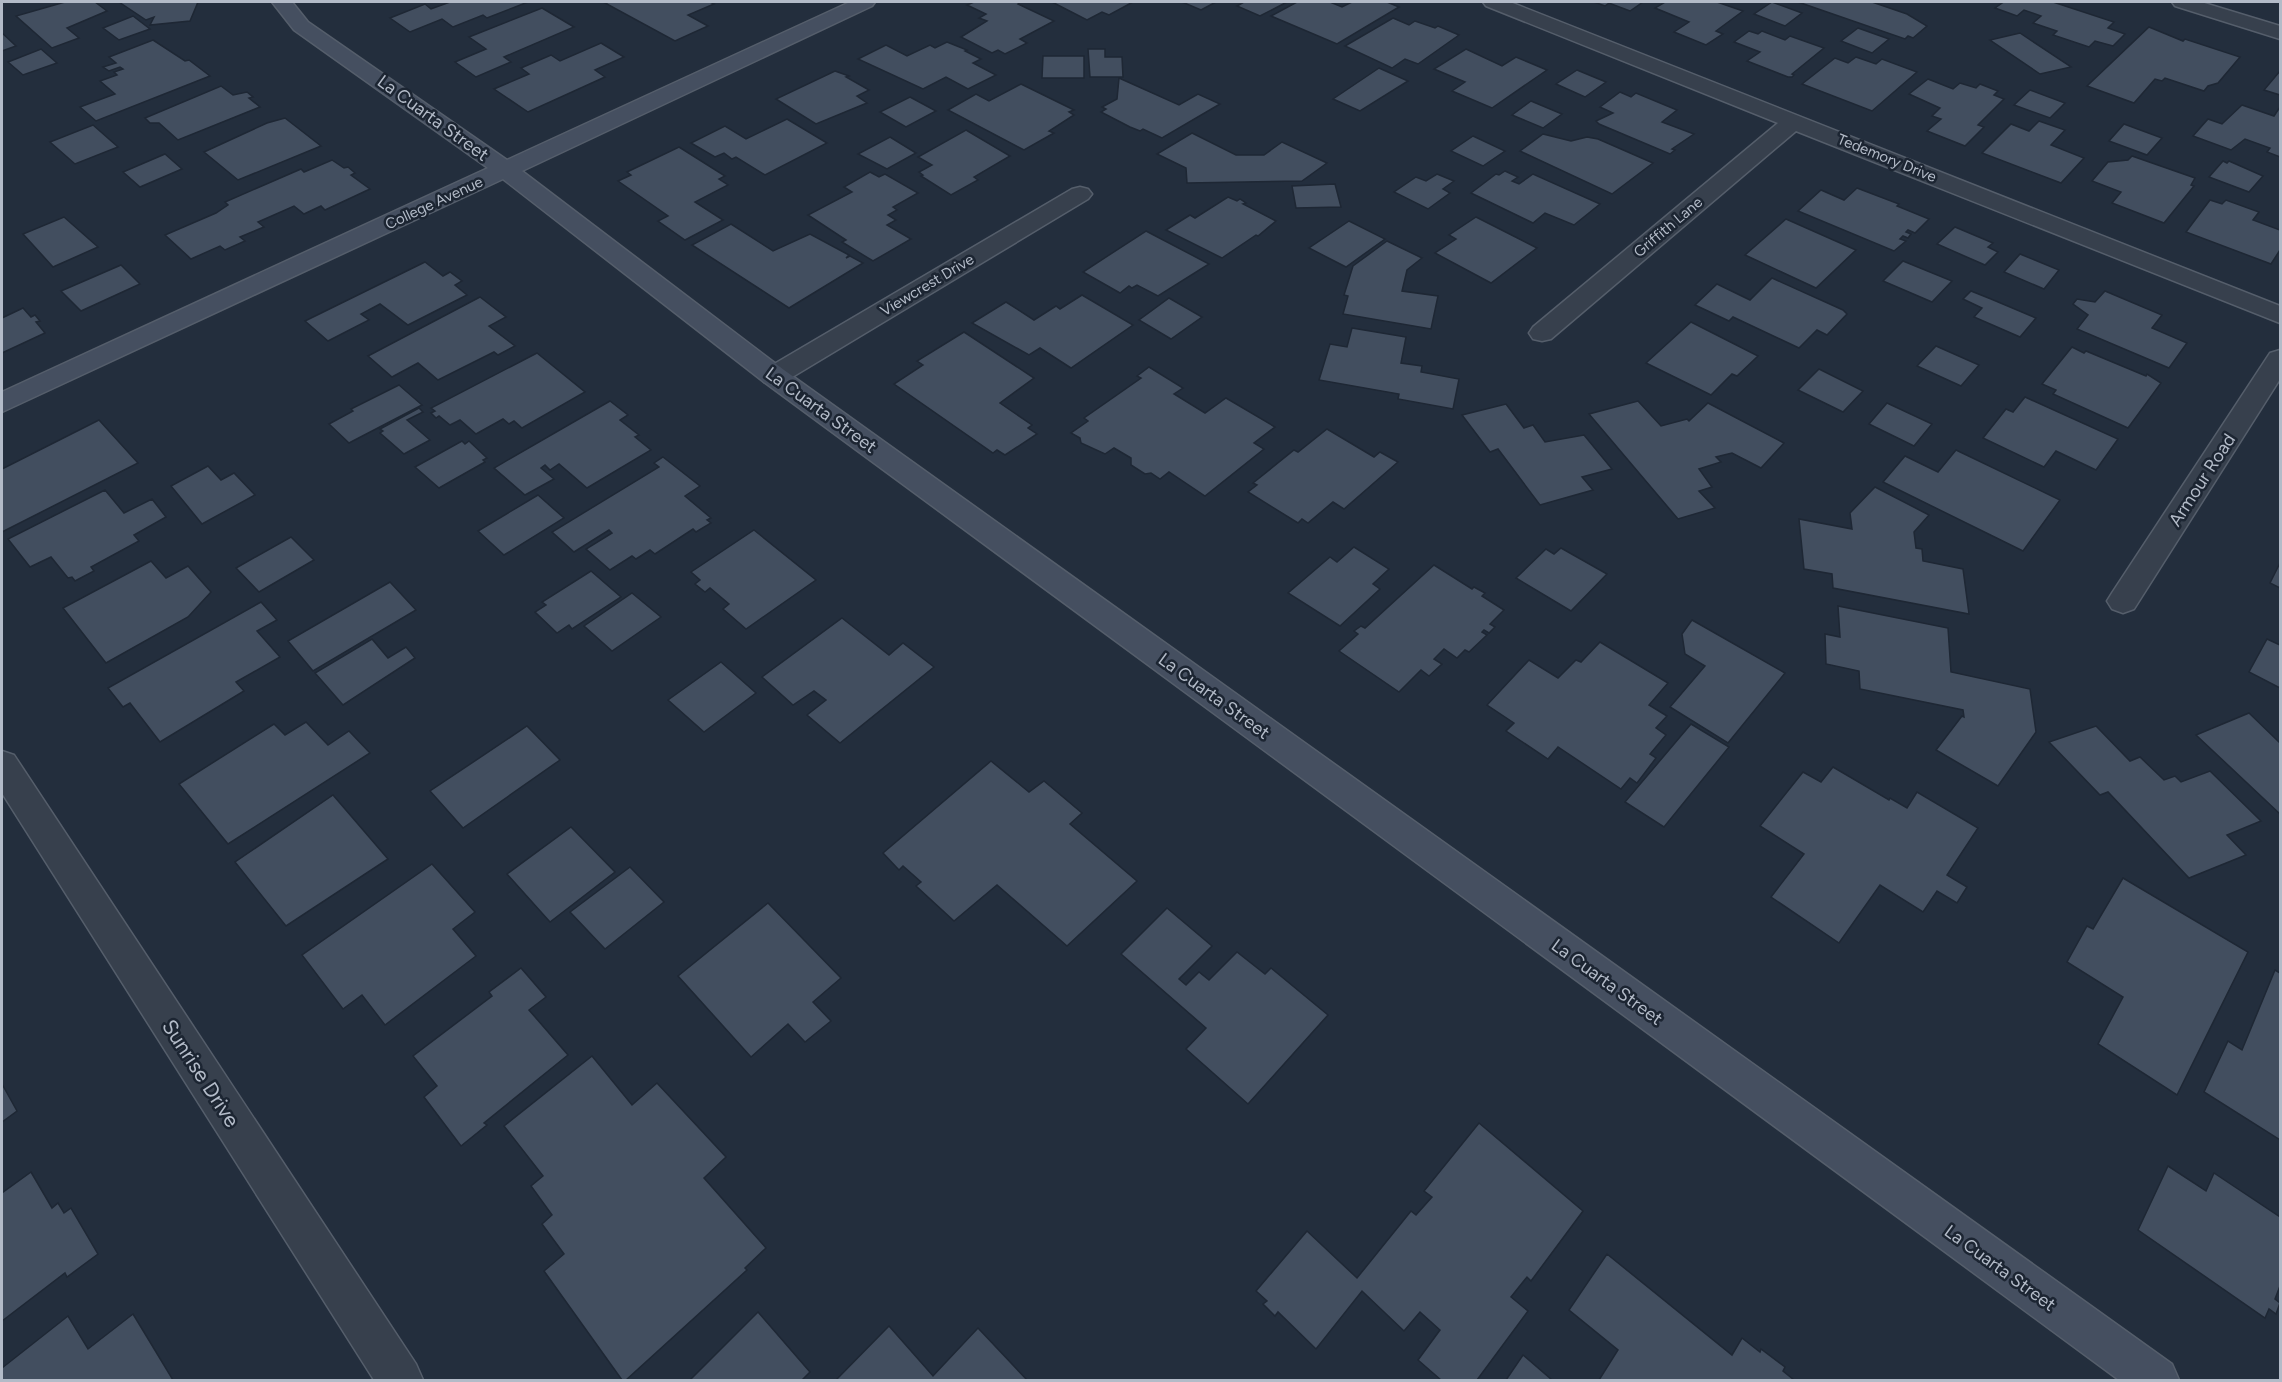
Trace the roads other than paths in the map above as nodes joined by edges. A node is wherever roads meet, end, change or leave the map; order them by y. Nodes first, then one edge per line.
1 (282, 2) edge
2 (865, 2) edge
3 (1493, 2) edge
4 (2182, 2) edge
5 (2280, 33) edge
6 (1794, 121) junction
7 (506, 170) junction
8 (1080, 194) dead end
9 (2280, 315) edge
10 (1542, 333) dead end
11 (2280, 359) edge
12 (774, 376) junction
13 (2, 403) edge
14 (2123, 601) dead end
15 (2, 765) edge
16 (400, 1380) edge
17 (2156, 1380) edge

1 - 7 street, La Cuarta Street
2 - 7 street, College Avenue
3 - 6 street, Tedemory Drive
4 - 5 street
6 - 9 street, Tedemory Drive
6 - 10 street, Griffith Lane
7 - 12 street, La Cuarta Street
7 - 13 street, College Avenue
8 - 12 street, Viewcrest Drive
11 - 14 street, Armour Road
12 - 17 street, La Cuarta Street
15 - 16 street, Sunrise Drive

